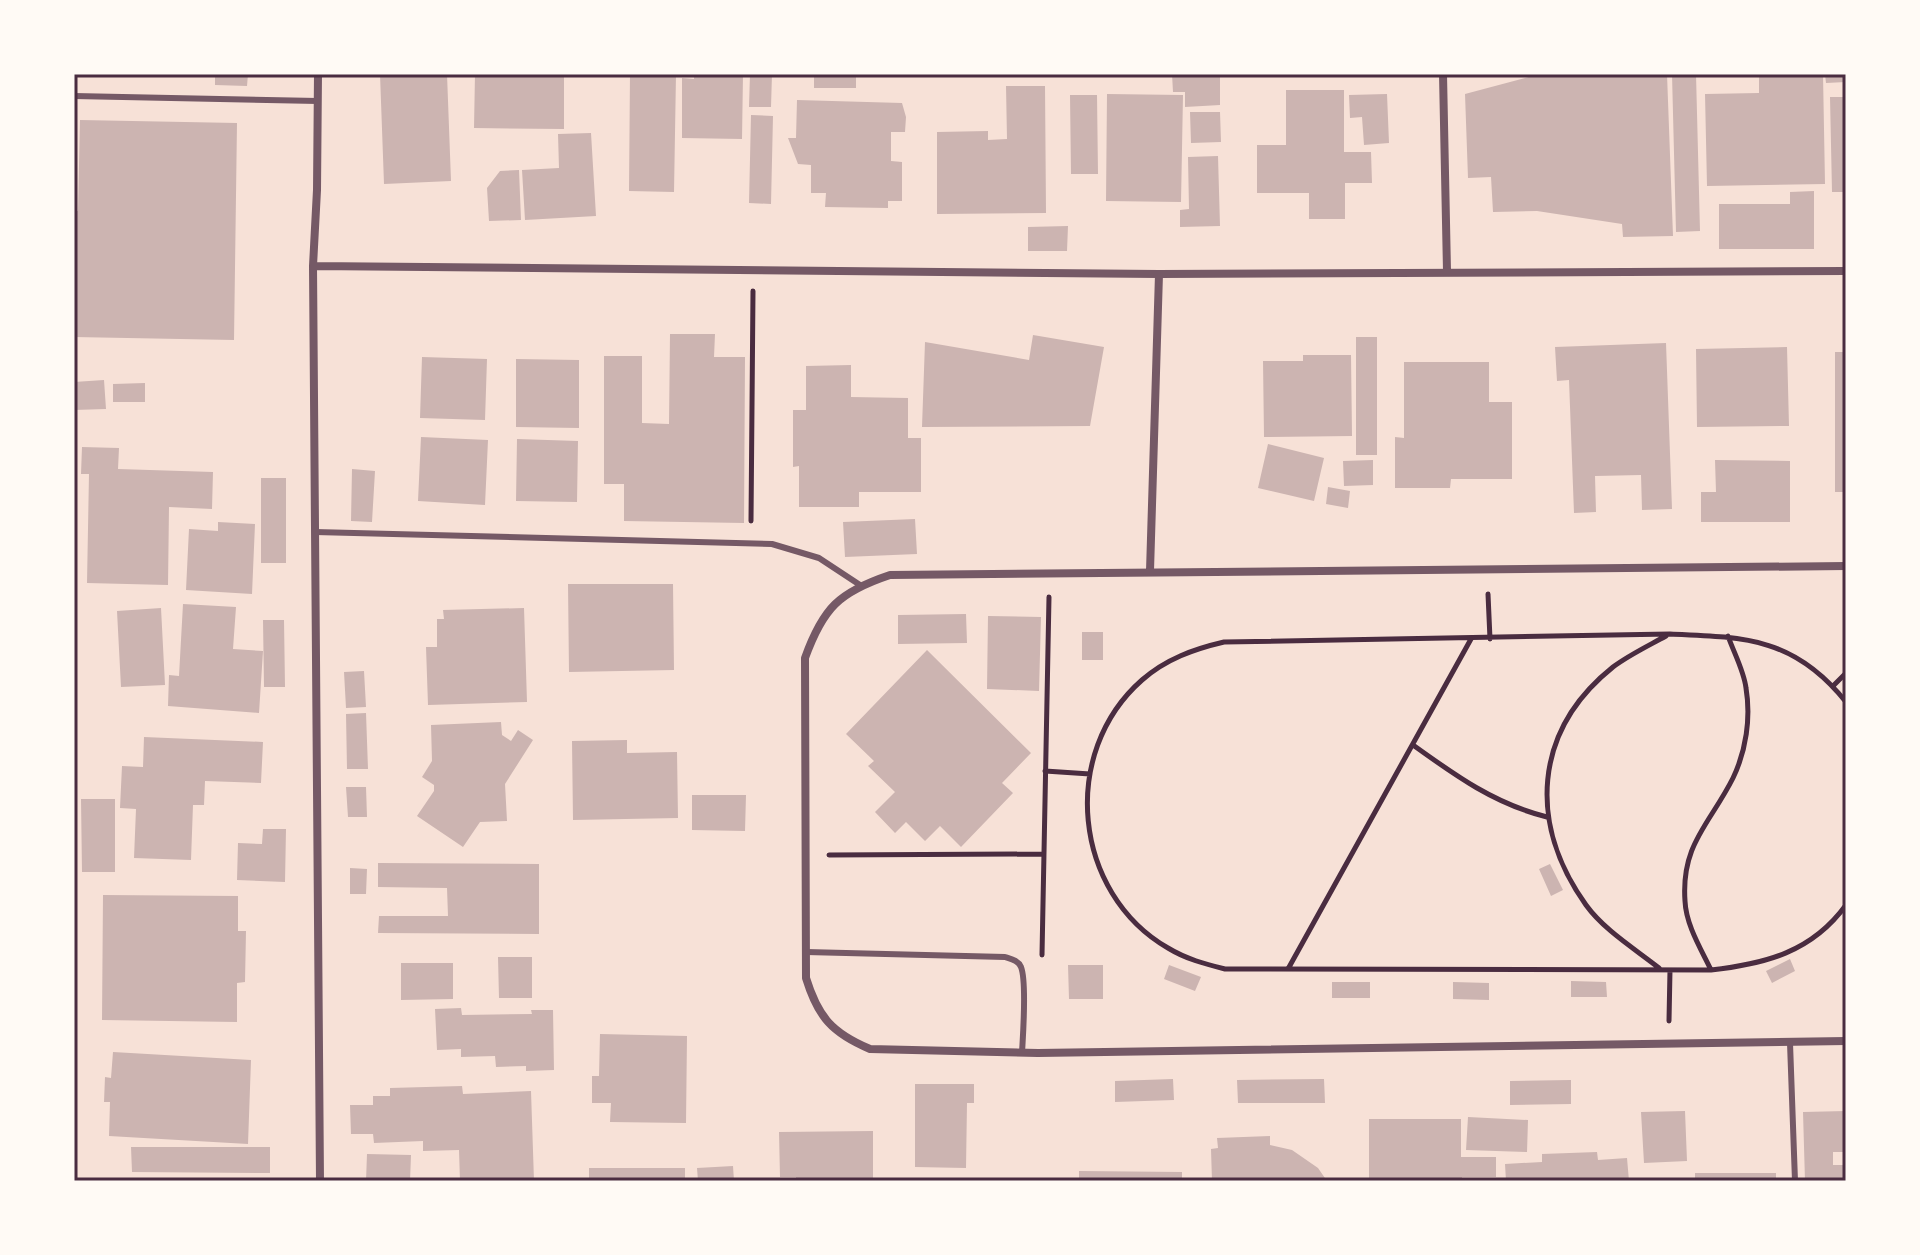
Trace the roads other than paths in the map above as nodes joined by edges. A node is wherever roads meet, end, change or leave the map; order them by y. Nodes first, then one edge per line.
1 (318, 74) edge
2 (1443, 74) edge
3 (74, 96) edge
4 (318, 101) junction
5 (313, 266) junction
6 (1447, 271) junction
7 (1846, 271) edge
8 (1159, 274) junction
9 (315, 532) junction
10 (1846, 566) edge
11 (1150, 571) junction
12 (860, 585) junction
13 (806, 952) junction
14 (1846, 1041) edge
15 (1790, 1043) junction
16 (1022, 1053) junction
17 (320, 1181) edge
18 (1795, 1181) edge

1 - 4 street
2 - 6 street
3 - 4 lane
4 - 5 street
5 - 8 street
5 - 9 street
6 - 7 street
6 - 8 street
8 - 11 street
9 - 12 lane
9 - 17 street
10 - 11 street
11 - 12 street
12 - 13 street
13 - 16 street
13 - 16 lane
14 - 15 street
15 - 16 street
15 - 18 lane

